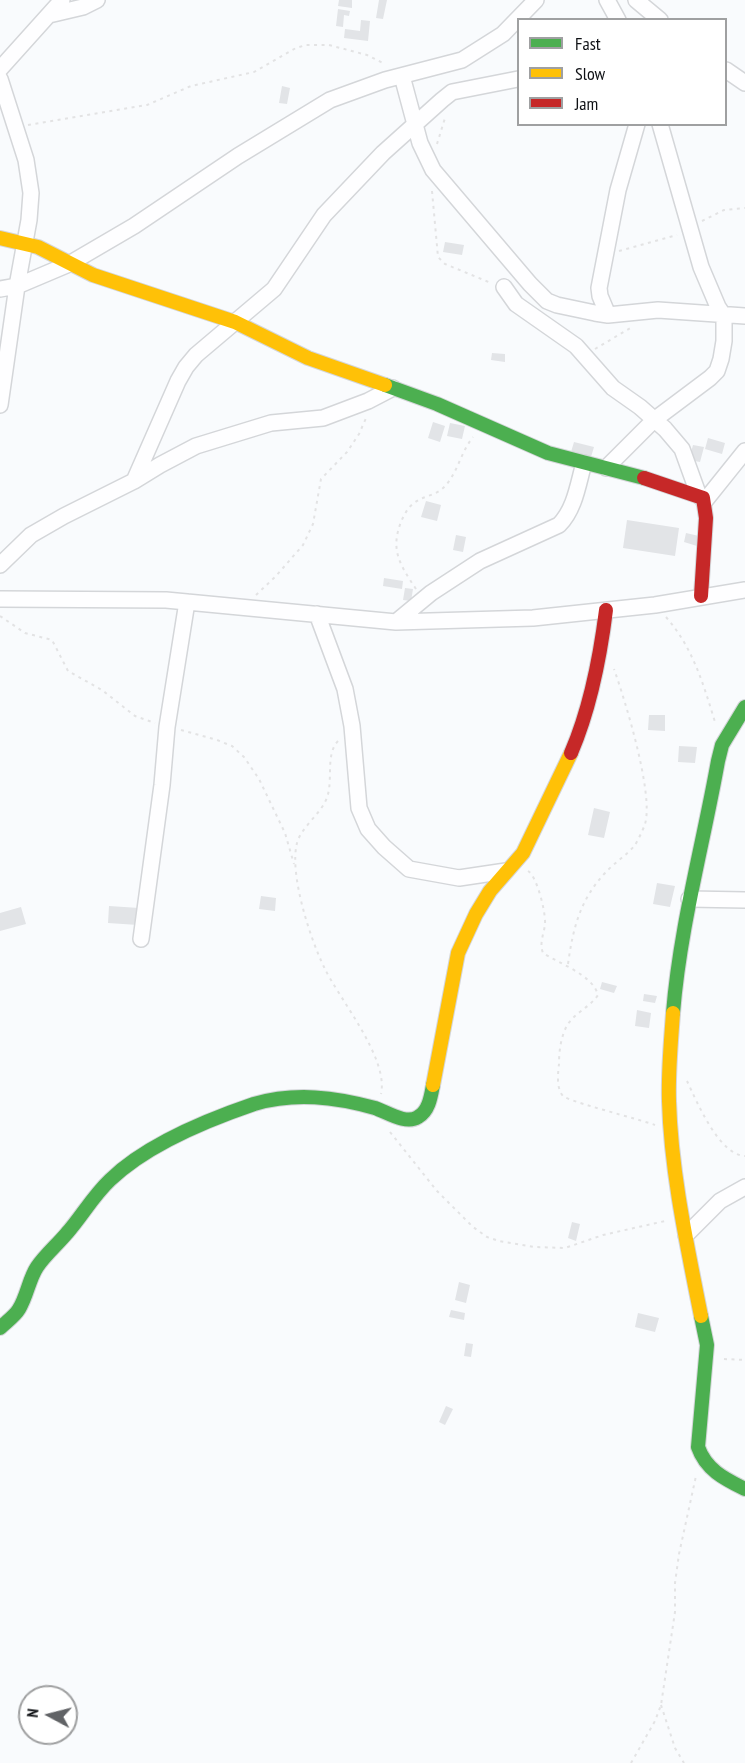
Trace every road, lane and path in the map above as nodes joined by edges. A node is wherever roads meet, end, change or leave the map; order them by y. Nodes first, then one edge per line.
1 (62, 0) edge
2 (97, 0) edge
3 (536, 0) edge
4 (607, 0) edge
5 (644, 7) edge
6 (48, 16) junction
7 (519, 18) edge
8 (617, 18) edge
9 (658, 18) edge
10 (517, 20) edge
11 (0, 69) edge
12 (727, 71) edge
13 (402, 76) junction
14 (0, 79) edge
15 (517, 80) edge
16 (745, 83) edge
17 (414, 126) junction
18 (636, 126) edge
19 (661, 126) edge
20 (16, 127) junction
21 (433, 170) junction
22 (745, 208) edge
23 (691, 231) junction
24 (0, 238) edge
25 (24, 243) junction
26 (604, 255) junction
27 (69, 264) junction
28 (17, 285) junction
29 (504, 287) joint
30 (0, 289) edge
31 (653, 311) junction
32 (608, 315) junction
33 (724, 316) junction
34 (745, 316) edge
35 (235, 322) junction
36 (585, 354) junction
37 (393, 388) junction
38 (368, 401) junction
39 (0, 405) edge
40 (654, 420) junction
41 (484, 423) junction
42 (745, 451) edge
43 (584, 463) junction
44 (606, 468) junction
45 (134, 481) junction
46 (702, 499) junction
47 (0, 566) edge
48 (745, 590) edge
49 (701, 596) junction
50 (0, 598) edge
51 (422, 599) junction
52 (187, 602) junction
53 (655, 605) junction
54 (243, 608) junction
55 (606, 610) junction
56 (317, 614) junction
57 (0, 616) edge
58 (396, 622) junction
59 (612, 664) dead end
60 (745, 707) edge
61 (352, 726) junction
62 (167, 727) junction
63 (722, 745) junction
64 (294, 867) junction
65 (509, 869) junction
66 (689, 899) junction
67 (745, 900) edge
68 (141, 939) dead end
69 (567, 965) junction
70 (683, 1074) dead end
71 (377, 1109) junction
72 (672, 1134) junction
73 (745, 1156) edge
74 (745, 1187) edge
75 (683, 1217) junction
76 (686, 1235) junction
77 (0, 1328) edge
78 (707, 1352) junction
79 (745, 1360) edge
80 (700, 1459) junction
81 (745, 1489) edge
82 (661, 1705) junction
83 (632, 1763) edge
84 (684, 1763) edge

1 - 6 street
2 - 6 street
3 - 7 street
4 - 8 street
5 - 9 street
6 - 11 street
10 - 13 street
12 - 16 street
13 - 17 street
13 - 20 path
13 - 27 street
14 - 20 street
15 - 17 street
17 - 21 street
17 - 35 street
18 - 26 street
19 - 23 street
20 - 25 street
21 - 29 path
21 - 32 street
22 - 23 path
23 - 26 path
23 - 33 street
24 - 25 street
25 - 27 street
25 - 28 street
26 - 32 street
27 - 28 street
27 - 35 street
28 - 30 street
28 - 39 street
29 - 36 street
31 - 32 street
31 - 33 street
31 - 36 path
33 - 34 street
33 - 40 street
35 - 37 street
35 - 45 street
36 - 40 street
37 - 38 street
37 - 41 street
38 - 45 street
38 - 54 path
40 - 44 street
40 - 46 street
41 - 43 street
41 - 51 path
42 - 46 street
43 - 44 street
43 - 51 street
44 - 46 street
45 - 47 street
46 - 49 street
48 - 49 street
49 - 53 street
50 - 52 street
51 - 58 street
52 - 54 street
52 - 62 street
53 - 55 street
53 - 63 path
54 - 56 street
55 - 58 street
55 - 65 street
56 - 58 street
56 - 61 street
57 - 62 path
59 - 69 path
60 - 63 street
61 - 64 path
61 - 65 street
62 - 64 path
62 - 68 street
63 - 66 street
64 - 71 path
65 - 69 path
65 - 71 street
66 - 67 street
66 - 72 street
69 - 72 path
70 - 73 path
71 - 75 path
71 - 77 street
72 - 75 street
74 - 76 street
75 - 76 street
76 - 78 street
78 - 79 path
78 - 80 street
80 - 81 street
80 - 82 path
82 - 83 path
82 - 84 path

